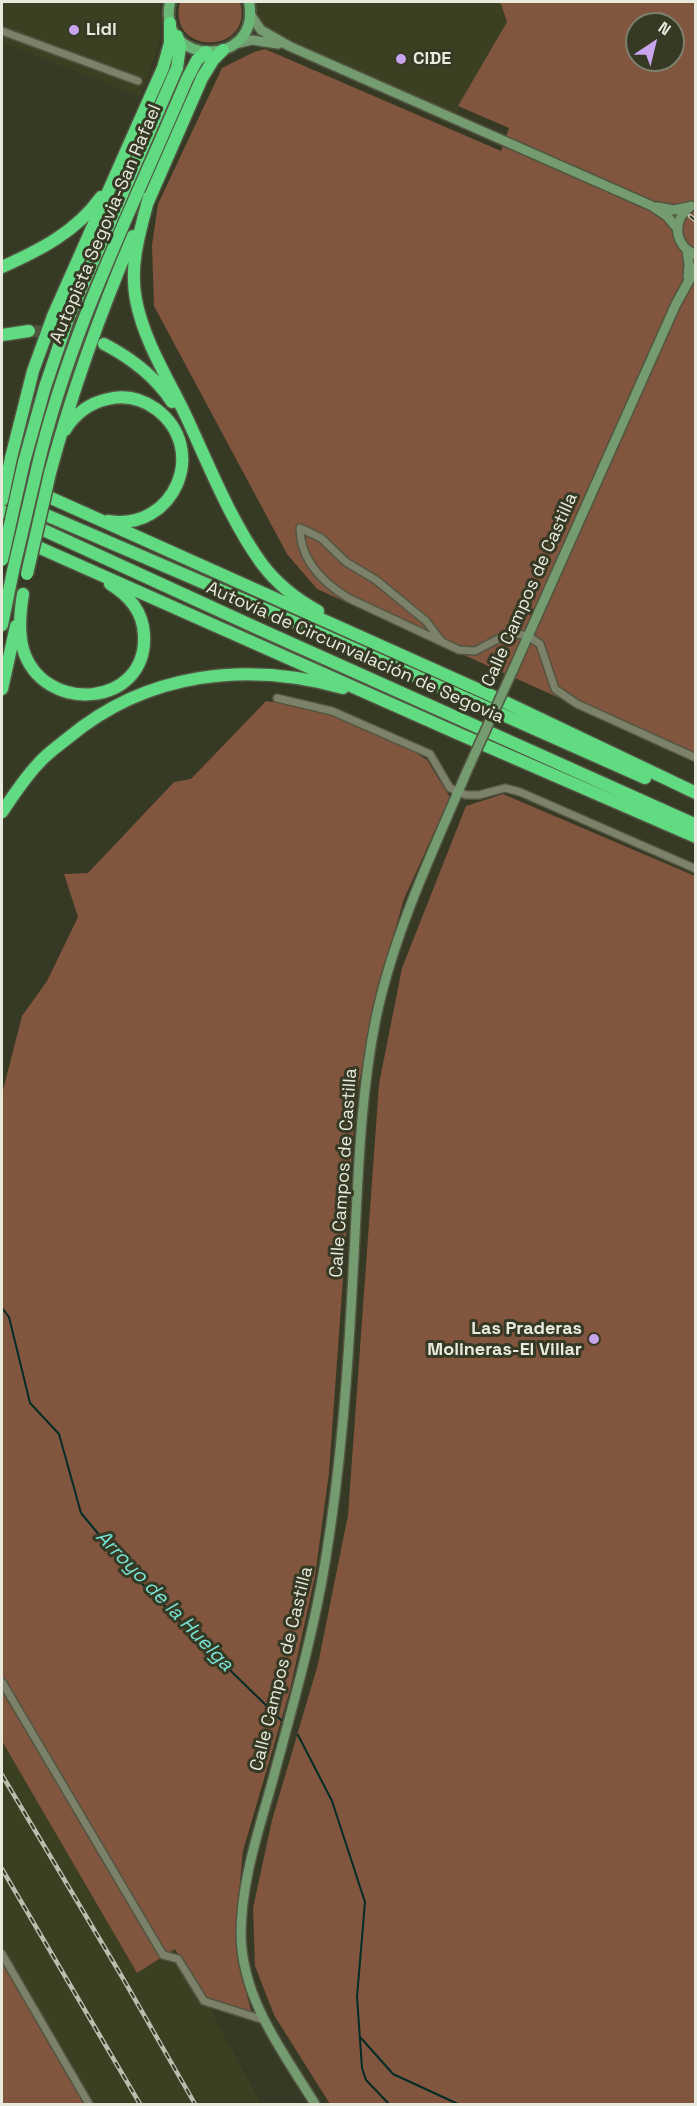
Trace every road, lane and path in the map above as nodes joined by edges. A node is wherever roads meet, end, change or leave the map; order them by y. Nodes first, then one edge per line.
1 (170, 2) edge
2 (249, 2) edge
3 (250, 14) junction
4 (170, 23) junction
5 (2, 31) edge
6 (177, 36) junction
7 (289, 46) junction
8 (229, 47) junction
9 (206, 52) junction
10 (138, 81) dead end
11 (113, 178) junction
12 (149, 197) junction
13 (693, 205) edge
14 (652, 206) junction
15 (677, 228) junction
16 (691, 252) edge
17 (2, 267) edge
18 (696, 268) edge
19 (688, 280) junction
20 (29, 331) tunnel mouth
21 (2, 335) edge
22 (104, 344) tunnel mouth
23 (56, 453) junction
24 (213, 473) junction
25 (2, 476) edge
26 (2, 496) edge
27 (2, 501) edge
28 (75, 509) junction
29 (2, 511) edge
30 (2, 531) edge
31 (2, 560) edge
32 (73, 562) junction
33 (23, 594) junction
34 (2, 626) edge
35 (528, 636) junction
36 (442, 642) junction
37 (384, 648) junction
38 (2, 689) edge
39 (277, 698) dead end
40 (459, 734) junction
41 (696, 758) edge
42 (458, 792) junction
43 (696, 793) edge
44 (696, 800) edge
45 (2, 812) edge
46 (696, 825) edge
47 (696, 837) edge
48 (696, 869) edge
49 (2, 1682) edge
50 (2, 1954) edge
51 (264, 2020) junction
52 (89, 2104) edge
53 (315, 2104) edge

1 - 4 main road
2 - 3 main road
3 - 7 main road, Calle Campos de Castilla
3 - 8 main road
4 - 6 main road
4 - 11 highway
5 - 10 street
6 - 9 main road
6 - 31 highway, Autopista Segovia-San Rafael, bridge
7 - 8 main road, Calle Campos de Castilla
7 - 14 main road, Calle Campos de Castilla
8 - 9 main road
8 - 12 highway
9 - 34 highway, Autopista Segovia-San Rafael, bridge
11 - 17 highway
11 - 27 highway, bridge
12 - 23 highway
12 - 24 highway
13 - 14 main road, Calle Campos de Castilla
13 - 15 main road, Calle Campos de Castilla
14 - 15 main road, Calle Campos de Castilla
15 - 16 main road, Calle Campos de Castilla
16 - 19 main road, Calle Campos de Castilla
18 - 19 main road, Calle Campos de Castilla
19 - 35 main road, Calle Campos de Castilla
20 - 21 highway
22 - 24 highway
23 - 28 highway
23 - 33 highway, bridge
24 - 37 highway
25 - 28 highway
26 - 44 highway, Autovía de Circunvalación de Segovia
28 - 37 highway
29 - 46 highway, Autovía de Circunvalación de Segovia
30 - 32 highway
32 - 33 highway
32 - 40 highway
33 - 38 highway
35 - 36 street
35 - 41 street
35 - 42 main road, Calle Campos de Castilla, bridge
36 - 36 street
37 - 43 highway
39 - 42 street
40 - 45 highway
40 - 47 highway
42 - 48 street
42 - 51 main road, Calle Campos de Castilla
49 - 51 street
50 - 52 street
51 - 53 main road, Calle Campos de Castilla

